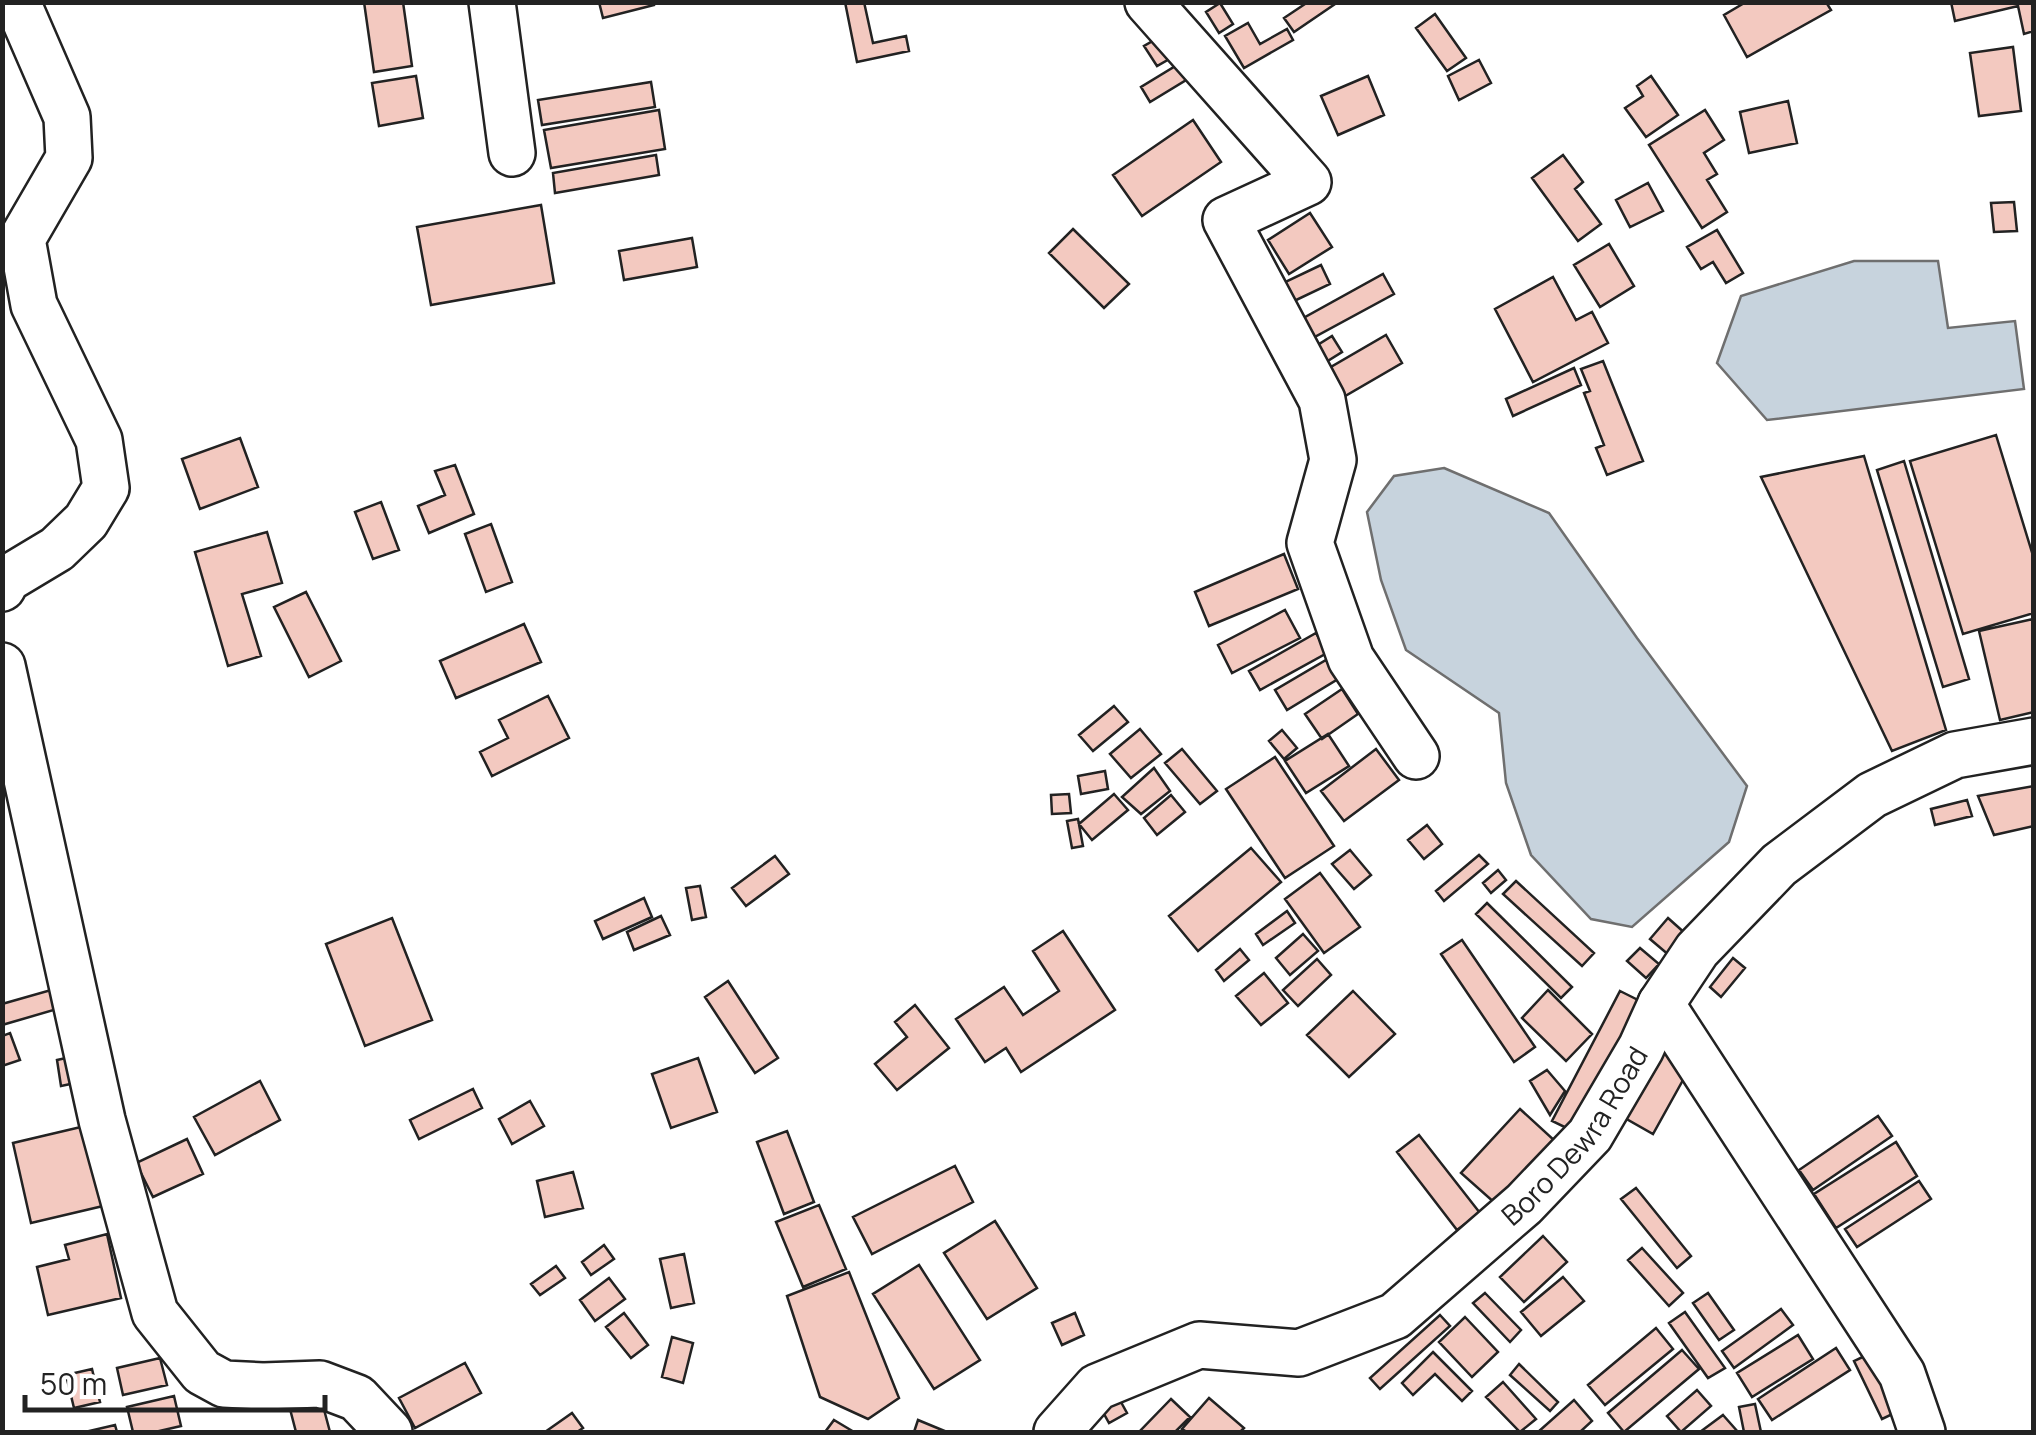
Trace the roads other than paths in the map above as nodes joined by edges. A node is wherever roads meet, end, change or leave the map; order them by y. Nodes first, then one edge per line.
1 (17, 2) edge
2 (492, 2) edge
3 (1148, 2) edge
4 (512, 154) dead end
5 (2, 588) edge
6 (2, 666) edge
7 (2034, 741) edge
8 (1416, 756) dead end
9 (1661, 1004) junction
10 (389, 1432) edge
11 (1056, 1432) edge
12 (1922, 1432) edge

1 - 5 street
2 - 4 street
3 - 8 street
6 - 10 street
7 - 9 street, Boro Dewra Road
9 - 11 street, Boro Dewra Road
9 - 12 street

